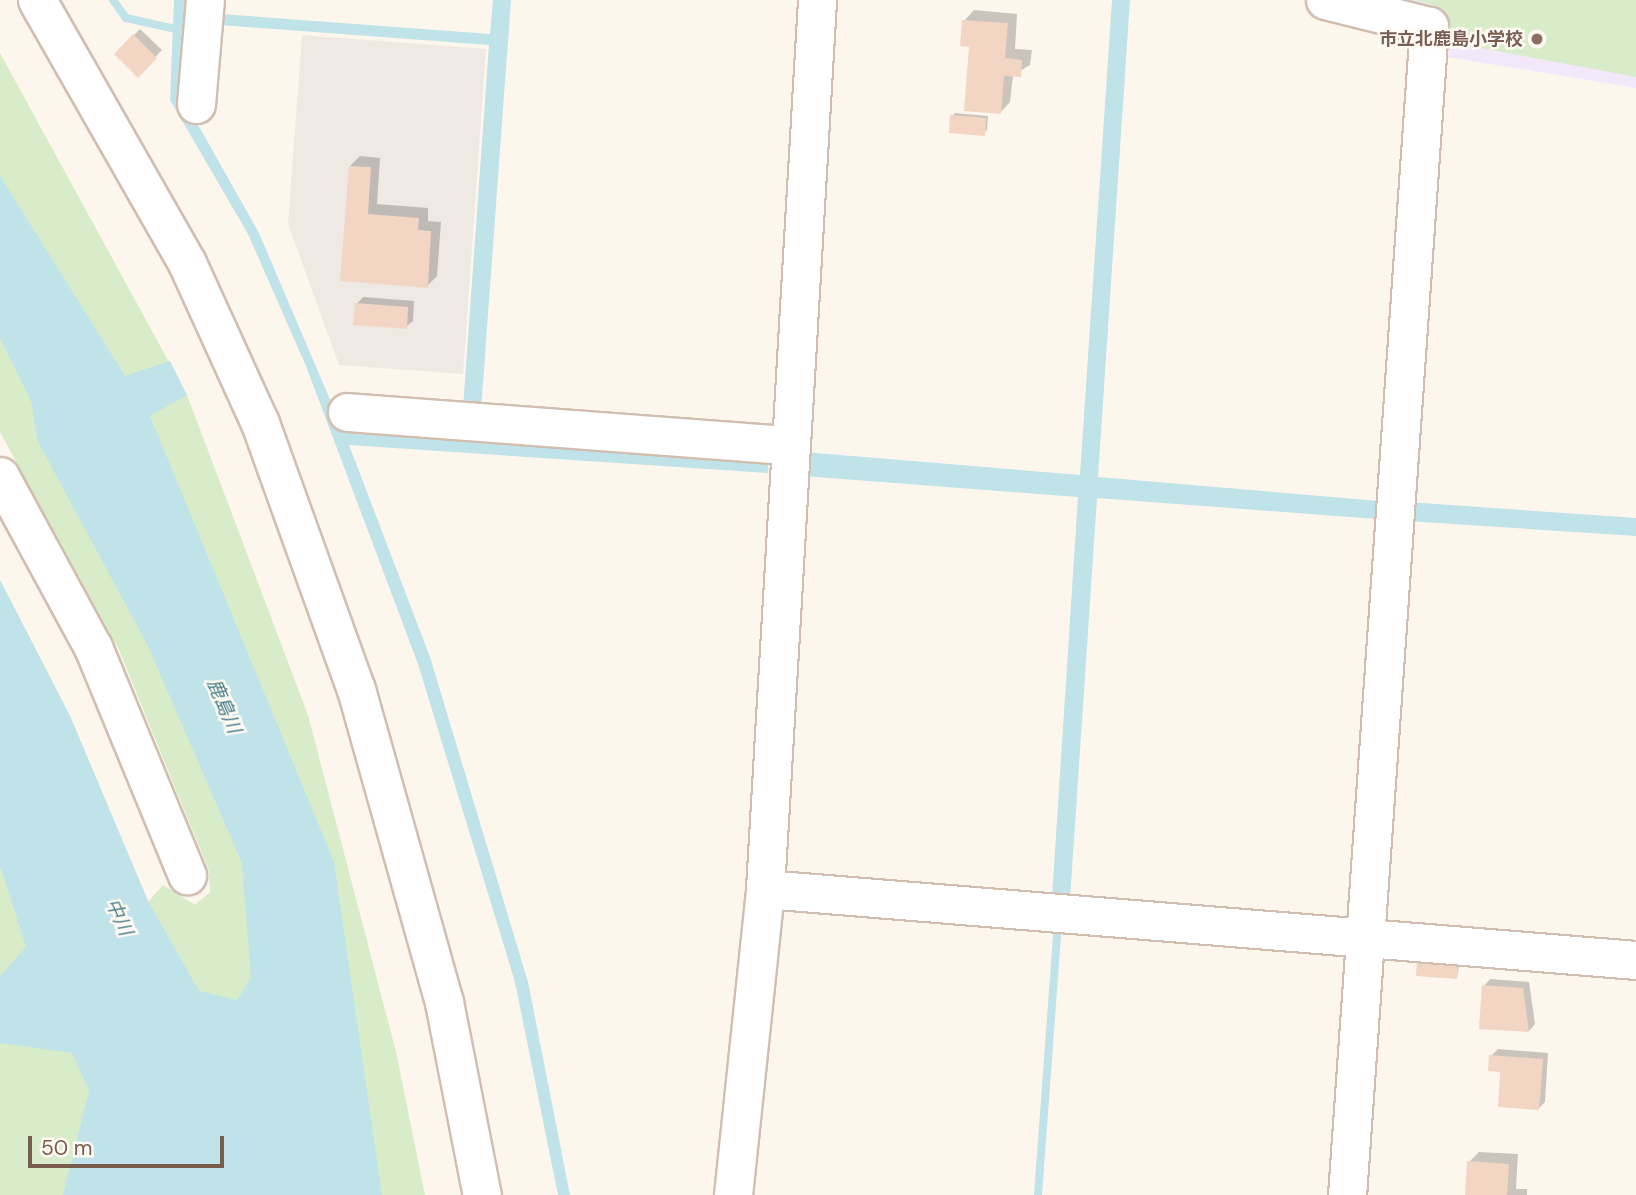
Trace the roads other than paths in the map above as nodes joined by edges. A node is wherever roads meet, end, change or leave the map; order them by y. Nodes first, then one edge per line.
1 (37, 0) edge
2 (205, 0) edge
3 (817, 0) edge
4 (1325, 0) edge
5 (196, 104) dead end
6 (348, 412) dead end
7 (791, 445) junction
8 (0, 476) edge
9 (187, 875) dead end
10 (765, 889) junction
11 (1361, 937) junction
12 (1636, 960) edge
13 (482, 1195) edge
14 (733, 1195) edge
15 (1347, 1195) edge

1 - 13 street
2 - 5 street
3 - 7 street
4 - 11 street
6 - 7 street
7 - 10 street
8 - 9 street
10 - 11 street
10 - 14 street
11 - 12 street
11 - 15 street

